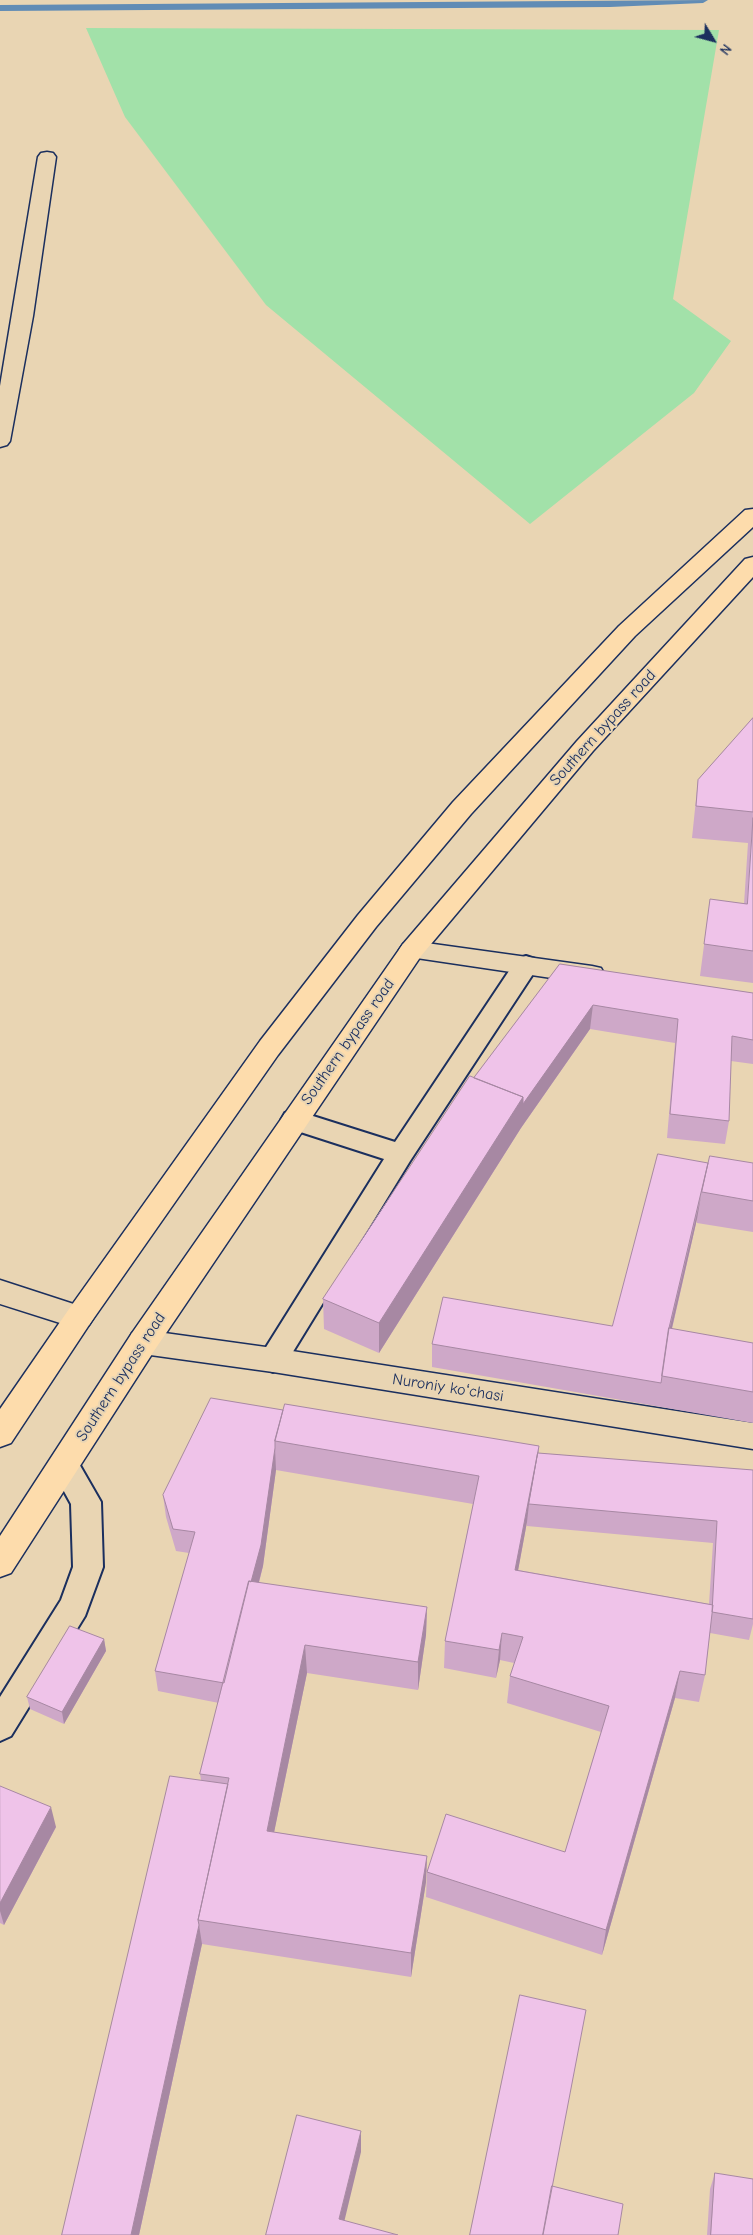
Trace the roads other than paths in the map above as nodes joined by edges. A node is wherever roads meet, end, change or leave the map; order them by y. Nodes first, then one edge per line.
1 (47, 157) dead end
2 (0, 442) edge
3 (753, 515) edge
4 (753, 564) edge
5 (412, 950) junction
6 (526, 965) junction
7 (615, 978) edge
8 (294, 1120) junction
9 (401, 1154) junction
10 (0, 1292) edge
11 (78, 1317) junction
12 (143, 1342) junction
13 (273, 1360) junction
14 (0, 1434) edge
15 (753, 1436) edge
16 (64, 1464) junction
17 (0, 1563) edge
18 (0, 1726) edge

1 - 2 street
3 - 11 highway
4 - 5 highway, Southern bypass road
5 - 6 street
5 - 8 highway, Southern bypass road
6 - 7 street
6 - 9 lane
8 - 9 lane
8 - 12 highway, Southern bypass road
9 - 13 lane
10 - 11 street
11 - 14 highway
12 - 13 street, Nuroniy koʻchasi
12 - 16 highway, Southern bypass road
13 - 15 street, Nuroniy koʻchasi
16 - 17 highway, Southern bypass road
16 - 18 lane

